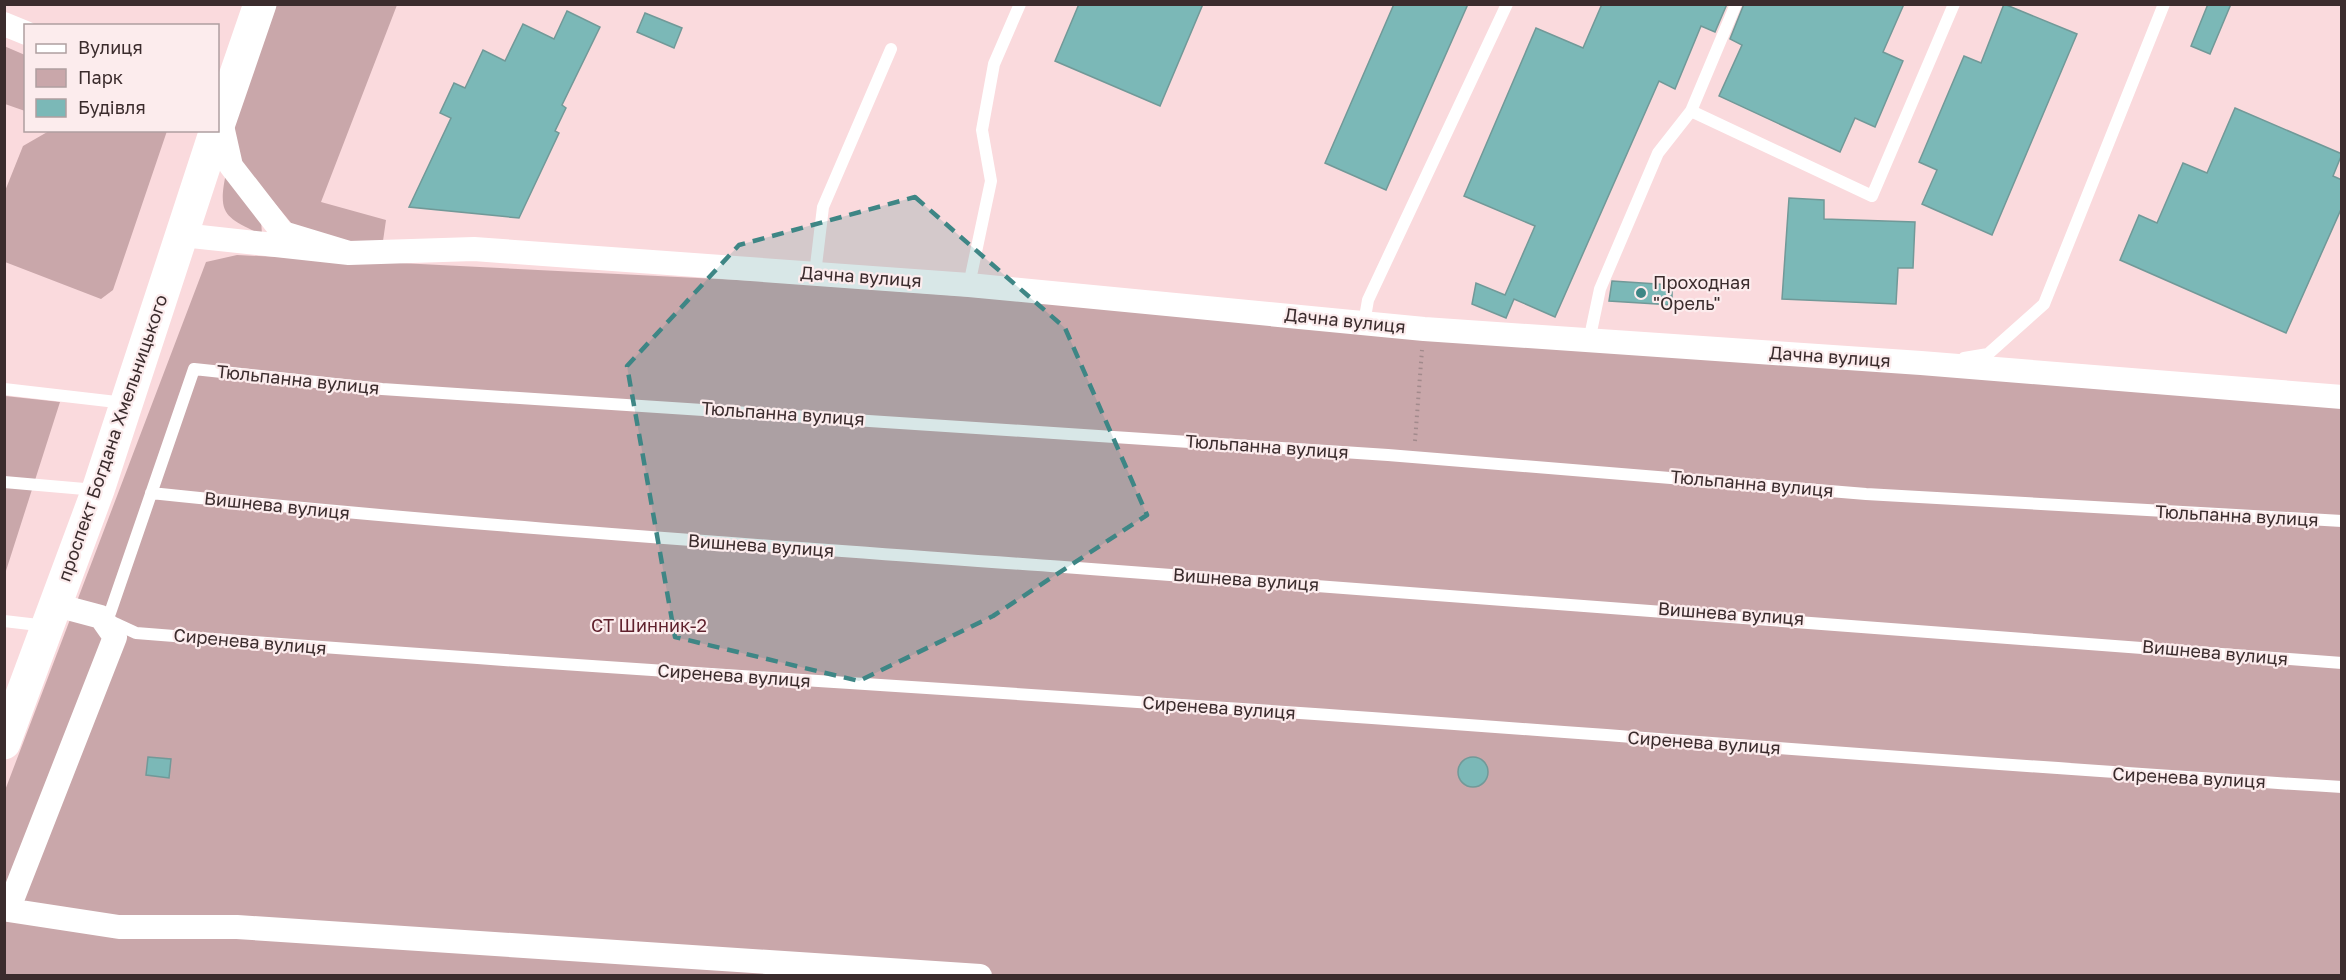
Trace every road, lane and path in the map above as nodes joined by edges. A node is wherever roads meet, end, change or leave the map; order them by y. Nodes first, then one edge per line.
1 (260, 4) edge
2 (1020, 4) edge
3 (1507, 4) edge
4 (1736, 4) edge
5 (1954, 4) edge
6 (2164, 4) edge
7 (4, 24) edge
8 (24, 32) edge
9 (891, 49) dead end
10 (1691, 111) junction
11 (219, 120) edge
12 (219, 126) edge
13 (215, 132) edge
14 (182, 235) junction
15 (349, 253) junction
16 (815, 274) junction
17 (969, 285) junction
18 (1364, 323) junction
19 (1424, 328) junction
20 (1589, 341) junction
21 (1921, 363) junction
22 (4, 389) edge
23 (2342, 398) edge
24 (127, 404) junction
25 (1413, 457) junction
26 (4, 482) edge
27 (99, 490) junction
28 (151, 493) junction
29 (2342, 521) edge
30 (52, 615) junction
31 (101, 617) junction
32 (4, 621) edge
33 (2342, 663) edge
34 (4, 743) edge
35 (2342, 787) edge
36 (6, 913) edge
37 (980, 975) edge

1 - 11 main road, проспект Богдана Хмельницького
2 - 17 lane
3 - 18 lane
4 - 10 lane
5 - 10 lane
6 - 21 lane
7 - 8 street
9 - 16 lane
10 - 20 lane
12 - 15 street
13 - 14 main road, проспект Богдана Хмельницького
14 - 15 street
14 - 24 main road, проспект Богдана Хмельницького
15 - 16 street, Дачна вулиця
16 - 17 street, Дачна вулиця
17 - 18 street, Дачна вулиця
18 - 19 street, Дачна вулиця
19 - 20 street, Дачна вулиця
19 - 25 path
20 - 21 street, Дачна вулиця
21 - 23 street, Дачна вулиця
22 - 24 lane
24 - 27 main road, проспект Богдана Хмельницького
25 - 28 lane, Тюльпанна вулиця
25 - 29 lane, Тюльпанна вулиця
26 - 27 lane
27 - 30 main road, проспект Богдана Хмельницького
28 - 31 lane
28 - 33 lane, Вишнева вулиця
30 - 31 street
30 - 32 lane
30 - 34 main road, проспект Богдана Хмельницького
31 - 35 lane, Сиренева вулиця
31 - 36 street
36 - 37 street

